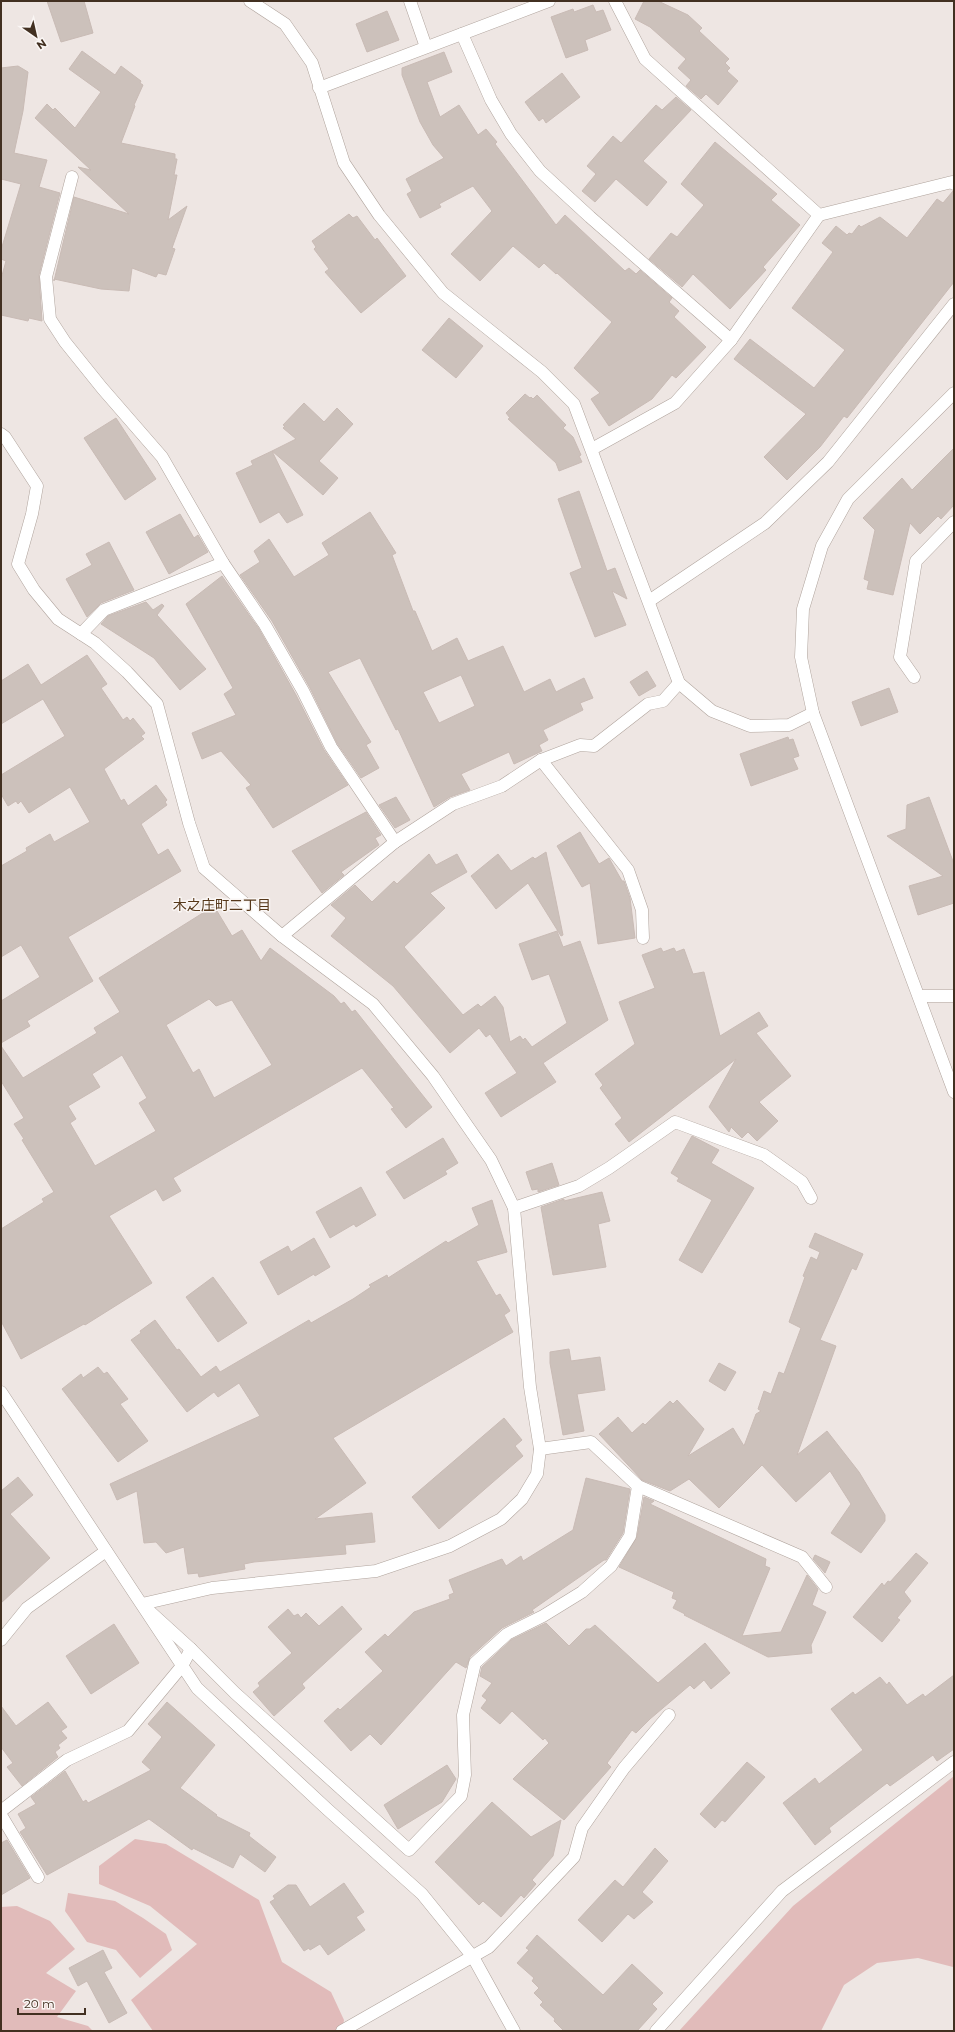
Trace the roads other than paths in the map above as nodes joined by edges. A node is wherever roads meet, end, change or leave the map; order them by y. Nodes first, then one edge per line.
1 (250, 1) edge
2 (410, 1) edge
3 (549, 1) edge
4 (615, 1) edge
5 (462, 34) junction
6 (426, 47) junction
7 (319, 88) junction
8 (72, 177) dead end
9 (954, 184) edge
10 (819, 215) junction
11 (954, 304) edge
12 (731, 340) junction
13 (954, 393) edge
14 (1, 434) edge
15 (592, 449) junction
16 (954, 522) edge
17 (223, 563) junction
18 (649, 601) junction
19 (81, 634) junction
20 (914, 677) dead end
21 (679, 683) junction
22 (813, 713) junction
23 (541, 760) junction
24 (395, 842) junction
25 (282, 936) junction
26 (643, 938) dead end
27 (919, 996) junction
28 (954, 996) edge
29 (954, 1092) edge
30 (811, 1198) dead end
31 (514, 1208) junction
32 (1, 1392) edge
33 (540, 1448) junction
34 (638, 1486) junction
35 (106, 1551) junction
36 (826, 1587) dead end
37 (142, 1604) junction
38 (1, 1640) edge
39 (192, 1649) junction
40 (182, 1666) junction
41 (669, 1714) dead end
42 (954, 1762) edge
43 (1, 1811) edge
44 (1, 1815) edge
45 (38, 1877) dead end
46 (473, 1957) junction
47 (342, 2031) edge
48 (514, 2031) edge
49 (656, 2031) edge

1 - 7 street
2 - 6 street
3 - 5 street
4 - 10 street
5 - 6 street
5 - 12 street
6 - 7 street
7 - 15 street
8 - 17 street
9 - 10 street
10 - 12 street
11 - 18 street
12 - 15 street
13 - 22 street
14 - 19 street
15 - 18 street
16 - 20 street
17 - 19 street
17 - 24 street
18 - 21 street
19 - 25 street
21 - 22 street
21 - 23 street
22 - 27 street
23 - 24 street
23 - 26 street
24 - 25 street
25 - 31 street
27 - 28 street
27 - 29 street
30 - 31 street
31 - 33 street
32 - 35 street
33 - 34 street
33 - 37 street
34 - 36 street
34 - 39 street
35 - 37 street
35 - 38 street
37 - 39 street
37 - 40 street
39 - 40 street
40 - 43 street
40 - 46 street
41 - 46 street
42 - 49 street
44 - 45 street
46 - 47 street
46 - 48 street

